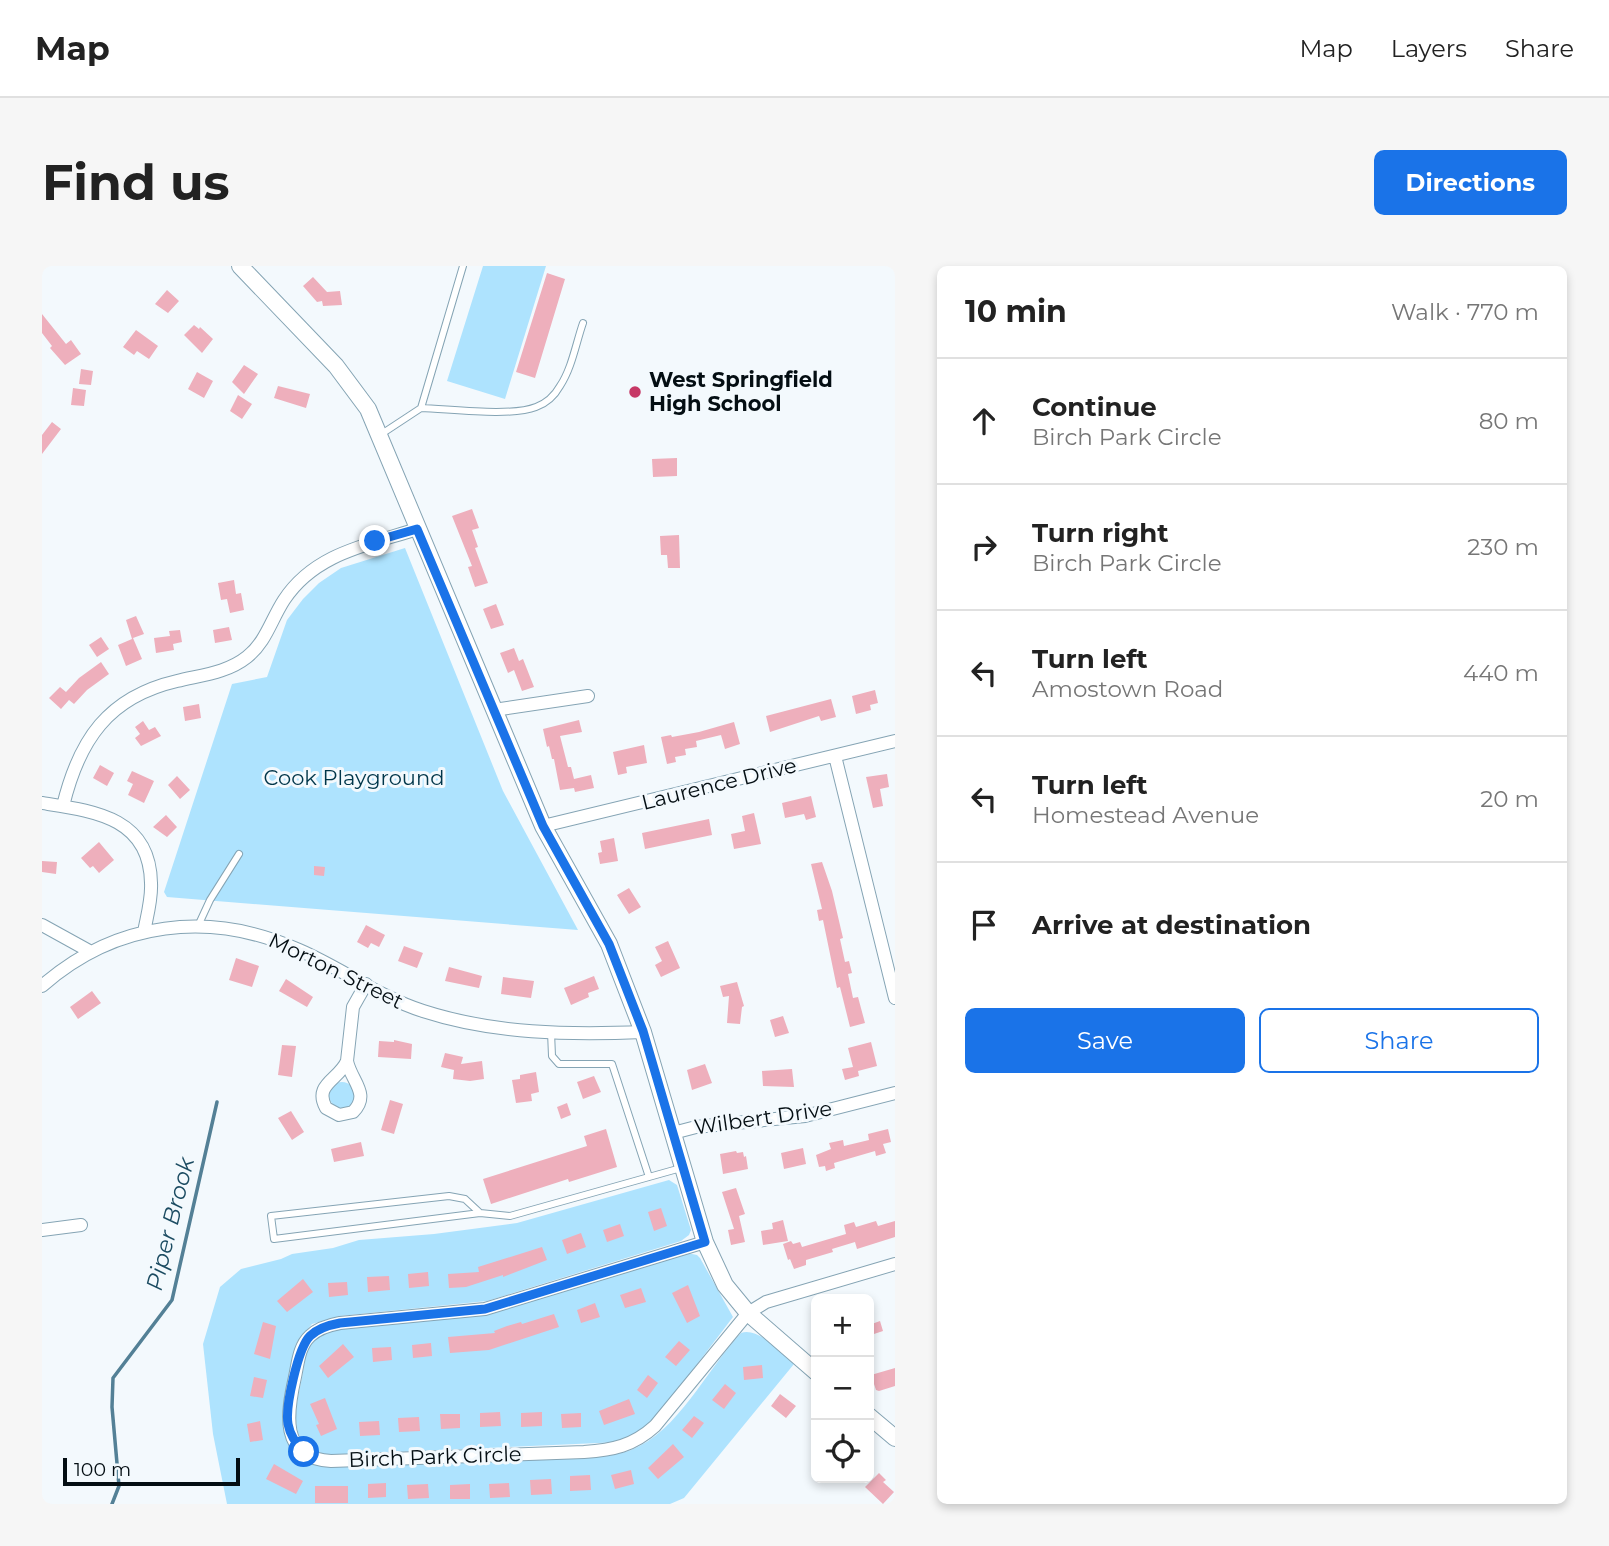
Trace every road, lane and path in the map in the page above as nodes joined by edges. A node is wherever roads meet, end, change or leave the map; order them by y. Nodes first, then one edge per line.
1 (240, 266) edge
2 (463, 266) edge
3 (583, 323) dead end
4 (421, 408) junction
5 (380, 435) junction
6 (417, 529) junction
7 (588, 696) dead end
8 (494, 710) junction
9 (895, 741) edge
10 (835, 756) junction
11 (42, 803) edge
12 (63, 806) junction
13 (543, 826) junction
14 (239, 854) dead end
15 (42, 925) edge
16 (198, 926) junction
17 (144, 932) junction
18 (92, 952) junction
19 (366, 984) junction
20 (42, 986) edge
21 (895, 998) edge
22 (643, 1031) junction
23 (551, 1032) junction
24 (347, 1061) dead end
25 (895, 1093) edge
26 (673, 1133) junction
27 (683, 1167) junction
28 (649, 1177) junction
29 (480, 1213) junction
30 (81, 1225) dead end
31 (42, 1230) edge
32 (705, 1242) junction
33 (895, 1264) edge
34 (748, 1313) junction
35 (811, 1368) edge
36 (874, 1420) edge
37 (893, 1433) edge

1 - 5 street
2 - 4 lane
3 - 4 lane
4 - 5 lane
5 - 6 street
6 - 8 street
6 - 12 street
7 - 8 street
8 - 13 street
9 - 10 street, Laurence Drive
10 - 13 street, Laurence Drive
10 - 21 street
11 - 12 street
12 - 17 street
13 - 22 street
14 - 16 lane
15 - 18 street
16 - 17 street, Morton Street
16 - 19 street, Morton Street
17 - 18 street, Morton Street
18 - 20 street, Morton Street
19 - 23 street, Morton Street
19 - 24 street
22 - 23 street, Morton Street
22 - 26 street
23 - 28 lane
25 - 26 street, Wilbert Drive
26 - 27 street
27 - 28 lane
27 - 32 street
28 - 29 lane
29 - 29 lane
30 - 31 street
32 - 34 street
32 - 34 street, Birch Park Circle
33 - 34 street
34 - 35 street
36 - 37 street

